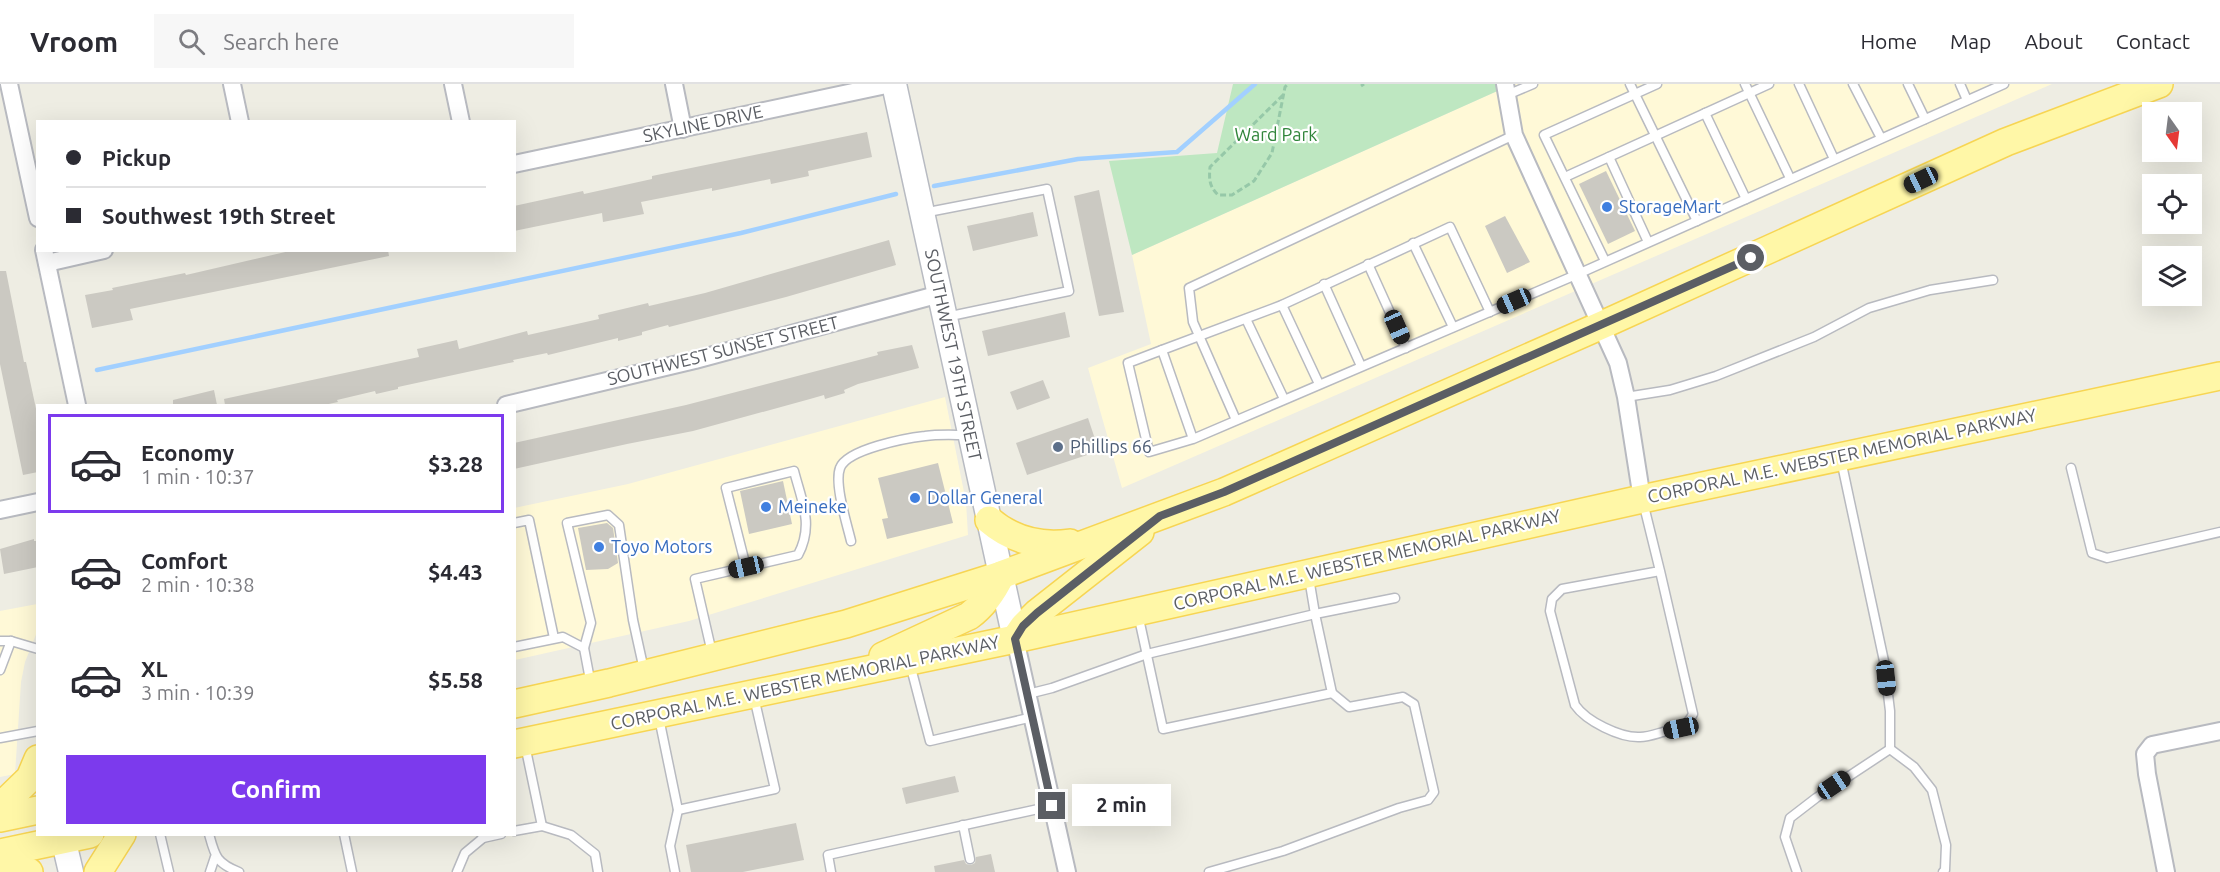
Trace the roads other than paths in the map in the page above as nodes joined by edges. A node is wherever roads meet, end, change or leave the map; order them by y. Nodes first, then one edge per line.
1 (9, 84) edge
2 (232, 84) edge
3 (453, 84) edge
4 (674, 84) edge
5 (893, 84) edge
6 (1533, 84) edge
7 (1630, 84) edge
8 (1657, 84) edge
9 (1745, 84) edge
10 (1769, 84) edge
11 (1799, 84) edge
12 (1853, 84) edge
13 (1908, 84) edge
14 (1960, 84) edge
15 (2004, 84) edge
16 (2159, 84) edge
17 (1506, 89) edge
18 (1749, 93) junction
19 (1635, 94) junction
20 (1967, 100) junction
21 (1705, 113) junction
22 (1925, 119) junction
23 (240, 120) edge
24 (461, 120) edge
25 (683, 129) junction
26 (1514, 135) junction
27 (1656, 135) junction
28 (1881, 138) junction
29 (1609, 157) junction
30 (1834, 159) junction
31 (516, 164) edge
32 (1565, 177) junction
33 (1790, 178) junction
34 (1746, 199) junction
35 (36, 209) edge
36 (922, 213) junction
37 (1697, 221) junction
38 (1648, 242) junction
39 (1413, 243) junction
40 (87, 252) edge
41 (46, 257) edge
42 (1605, 261) junction
43 (1368, 264) junction
44 (1578, 274) junction
45 (1993, 280) dead end
46 (1324, 284) junction
47 (1282, 304) junction
48 (943, 305) junction
49 (1490, 312) junction
50 (1246, 319) junction
51 (1602, 325) junction
52 (1453, 327) junction
53 (1199, 335) junction
54 (1406, 348) junction
55 (1162, 350) junction
56 (1360, 366) junction
57 (2220, 376) edge
58 (1319, 384) junction
59 (1626, 397) junction
60 (1284, 399) junction
61 (77, 404) edge
62 (510, 404) edge
63 (1236, 420) junction
64 (971, 435) junction
65 (1192, 438) junction
66 (1840, 456) junction
67 (2071, 468) dead end
68 (1642, 499) junction
69 (36, 502) edge
70 (0, 510) edge
71 (1160, 516) junction
72 (989, 520) junction
73 (516, 523) edge
74 (2220, 532) edge
75 (1098, 539) junction
76 (851, 541) dead end
77 (746, 567) junction
78 (1660, 571) junction
79 (1308, 573) junction
80 (1001, 575) junction
81 (1395, 598) dead end
82 (1137, 611) junction
83 (1315, 614) junction
84 (554, 638) junction
85 (1015, 639) junction
86 (0, 641) edge
87 (12, 641) junction
88 (516, 647) edge
89 (36, 648) edge
90 (584, 648) junction
91 (1147, 654) junction
92 (713, 657) junction
93 (909, 661) junction
94 (0, 670) edge
95 (645, 674) junction
96 (841, 675) junction
97 (592, 687) junction
98 (1332, 693) junction
99 (753, 694) junction
100 (1028, 694) junction
101 (516, 704) edge
102 (658, 714) junction
103 (1033, 717) junction
104 (36, 731) edge
105 (2220, 731) edge
106 (0, 736) edge
107 (519, 743) edge
108 (1890, 748) junction
109 (36, 764) edge
110 (1052, 806) junction
111 (0, 807) edge
112 (36, 810) edge
113 (678, 810) junction
114 (0, 818) edge
115 (963, 825) junction
116 (542, 826) junction
117 (516, 831) edge
118 (121, 836) edge
119 (160, 836) edge
120 (210, 836) edge
121 (344, 836) edge
122 (483, 836) edge
123 (63, 837) edge
124 (0, 853) edge
125 (215, 857) junction
126 (970, 859) dead end
127 (0, 866) edge
128 (29, 872) edge
129 (71, 872) edge
130 (98, 872) edge
131 (169, 872) edge
132 (208, 872) edge
133 (239, 872) edge
134 (352, 872) edge
135 (457, 872) edge
136 (598, 872) edge
137 (675, 872) edge
138 (831, 872) edge
139 (1067, 872) edge
140 (1209, 872) edge
141 (1797, 872) edge
142 (1943, 872) edge
143 (2166, 872) edge

1 - 35 street
2 - 23 street
3 - 24 street
4 - 25 street
5 - 25 street, SKYLINE DRIVE
5 - 36 street, SOUTHWEST 19TH STREET
6 - 17 lane
7 - 19 lane
8 - 19 lane
9 - 18 lane
10 - 18 lane
11 - 30 lane
12 - 28 lane
13 - 22 lane
14 - 20 lane
15 - 20 lane
16 - 51 main road
17 - 26 street
18 - 21 lane
18 - 33 lane
19 - 27 lane
19 - 32 lane
20 - 22 lane
21 - 27 lane
21 - 34 lane
22 - 28 lane
25 - 31 street, SKYLINE DRIVE
26 - 44 street
26 - 53 lane
27 - 29 lane
27 - 37 lane
28 - 30 lane
29 - 32 lane
29 - 38 lane
30 - 33 lane
32 - 42 lane
33 - 34 lane
34 - 37 lane
36 - 48 street, SOUTHWEST 19TH STREET
36 - 48 lane
37 - 38 lane
38 - 42 lane
39 - 43 lane
39 - 49 lane
39 - 52 lane
40 - 41 street
41 - 61 street
42 - 44 lane
43 - 46 lane
43 - 54 lane
44 - 49 lane
44 - 51 street
45 - 59 lane
46 - 47 lane
46 - 56 lane
47 - 50 lane
47 - 58 lane
48 - 62 street, SOUTHWEST SUNSET STREET
48 - 64 street, SOUTHWEST 19TH STREET
49 - 52 lane
50 - 53 lane
50 - 60 lane
51 - 59 street
51 - 71 main road
52 - 54 lane
53 - 55 lane
53 - 63 lane
54 - 56 lane
55 - 65 lane
55 - 65 lane
56 - 58 lane
57 - 66 main road, CORPORAL M.E. WEBSTER MEMORIAL PARKWAY
58 - 60 lane
59 - 68 street
60 - 63 lane
63 - 65 lane
64 - 72 street, SOUTHWEST 19TH STREET
64 - 76 lane
66 - 68 main road, CORPORAL M.E. WEBSTER MEMORIAL PARKWAY
66 - 108 lane
67 - 74 lane
68 - 78 lane
68 - 79 main road, CORPORAL M.E. WEBSTER MEMORIAL PARKWAY
69 - 70 street
71 - 75 main road
71 - 85 main road
72 - 75 main road
72 - 80 street, SOUTHWEST 19TH STREET
73 - 84 lane
75 - 80 main road
77 - 77 lane
77 - 92 lane
78 - 78 lane
79 - 82 main road, CORPORAL M.E. WEBSTER MEMORIAL PARKWAY
79 - 83 lane
80 - 85 street, SOUTHWEST 19TH STREET
80 - 92 main road
80 - 96 main road
81 - 83 lane
82 - 85 main road, CORPORAL M.E. WEBSTER MEMORIAL PARKWAY
82 - 91 lane
83 - 91 lane
83 - 98 lane
84 - 88 lane
84 - 90 lane
85 - 93 main road, CORPORAL M.E. WEBSTER MEMORIAL PARKWAY
85 - 100 street, SOUTHWEST 19TH STREET
86 - 87 lane
87 - 89 lane
87 - 94 lane
90 - 95 lane
90 - 97 lane
91 - 98 lane
91 - 100 lane
92 - 95 main road
93 - 96 main road, CORPORAL M.E. WEBSTER MEMORIAL PARKWAY
93 - 103 lane
95 - 97 main road
96 - 99 main road, CORPORAL M.E. WEBSTER MEMORIAL PARKWAY
97 - 101 main road
98 - 140 lane
99 - 102 main road, CORPORAL M.E. WEBSTER MEMORIAL PARKWAY
99 - 113 lane
100 - 103 street, SOUTHWEST 19TH STREET
102 - 107 main road, CORPORAL M.E. WEBSTER MEMORIAL PARKWAY
102 - 113 lane
103 - 110 street, SOUTHWEST 19TH STREET
104 - 106 lane
105 - 143 street
107 - 116 lane
108 - 141 lane
108 - 142 lane
109 - 111 main road
110 - 115 lane
110 - 139 street, SOUTHWEST 19TH STREET
112 - 114 main road
113 - 137 lane
115 - 126 lane
115 - 138 lane
116 - 117 lane
116 - 136 lane
118 - 130 main road
119 - 131 lane
120 - 125 lane
121 - 134 lane
122 - 135 lane
123 - 124 main road
123 - 129 street
125 - 132 lane
125 - 133 lane
127 - 128 main road

